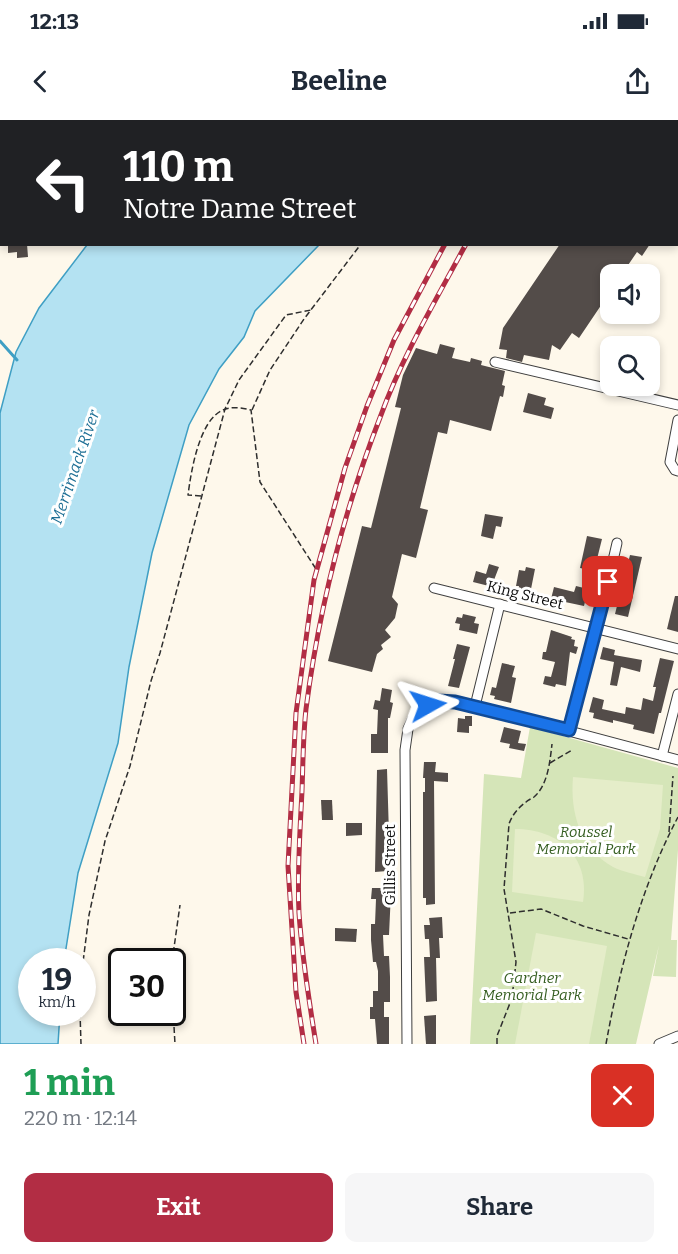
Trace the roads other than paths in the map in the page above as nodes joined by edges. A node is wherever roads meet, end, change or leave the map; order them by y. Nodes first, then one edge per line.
1 (495, 362) dead end
2 (678, 405) edge
3 (678, 420) edge
4 (678, 471) edge
5 (617, 543) dead end
6 (434, 588) dead end
7 (500, 604) junction
8 (596, 629) junction
9 (678, 649) edge
10 (678, 694) edge
11 (475, 706) junction
12 (569, 730) junction
13 (662, 756) junction
14 (678, 760) edge
15 (678, 1036) edge
16 (407, 1044) edge
17 (659, 1044) edge

1 - 2 street
3 - 4 street
5 - 8 street
6 - 7 street, King Street
7 - 8 street, King Street
7 - 11 street
8 - 9 street, King Street
8 - 12 street
10 - 13 street
11 - 12 street
11 - 16 street, Gillis Street
12 - 13 street
13 - 14 street
15 - 17 street

